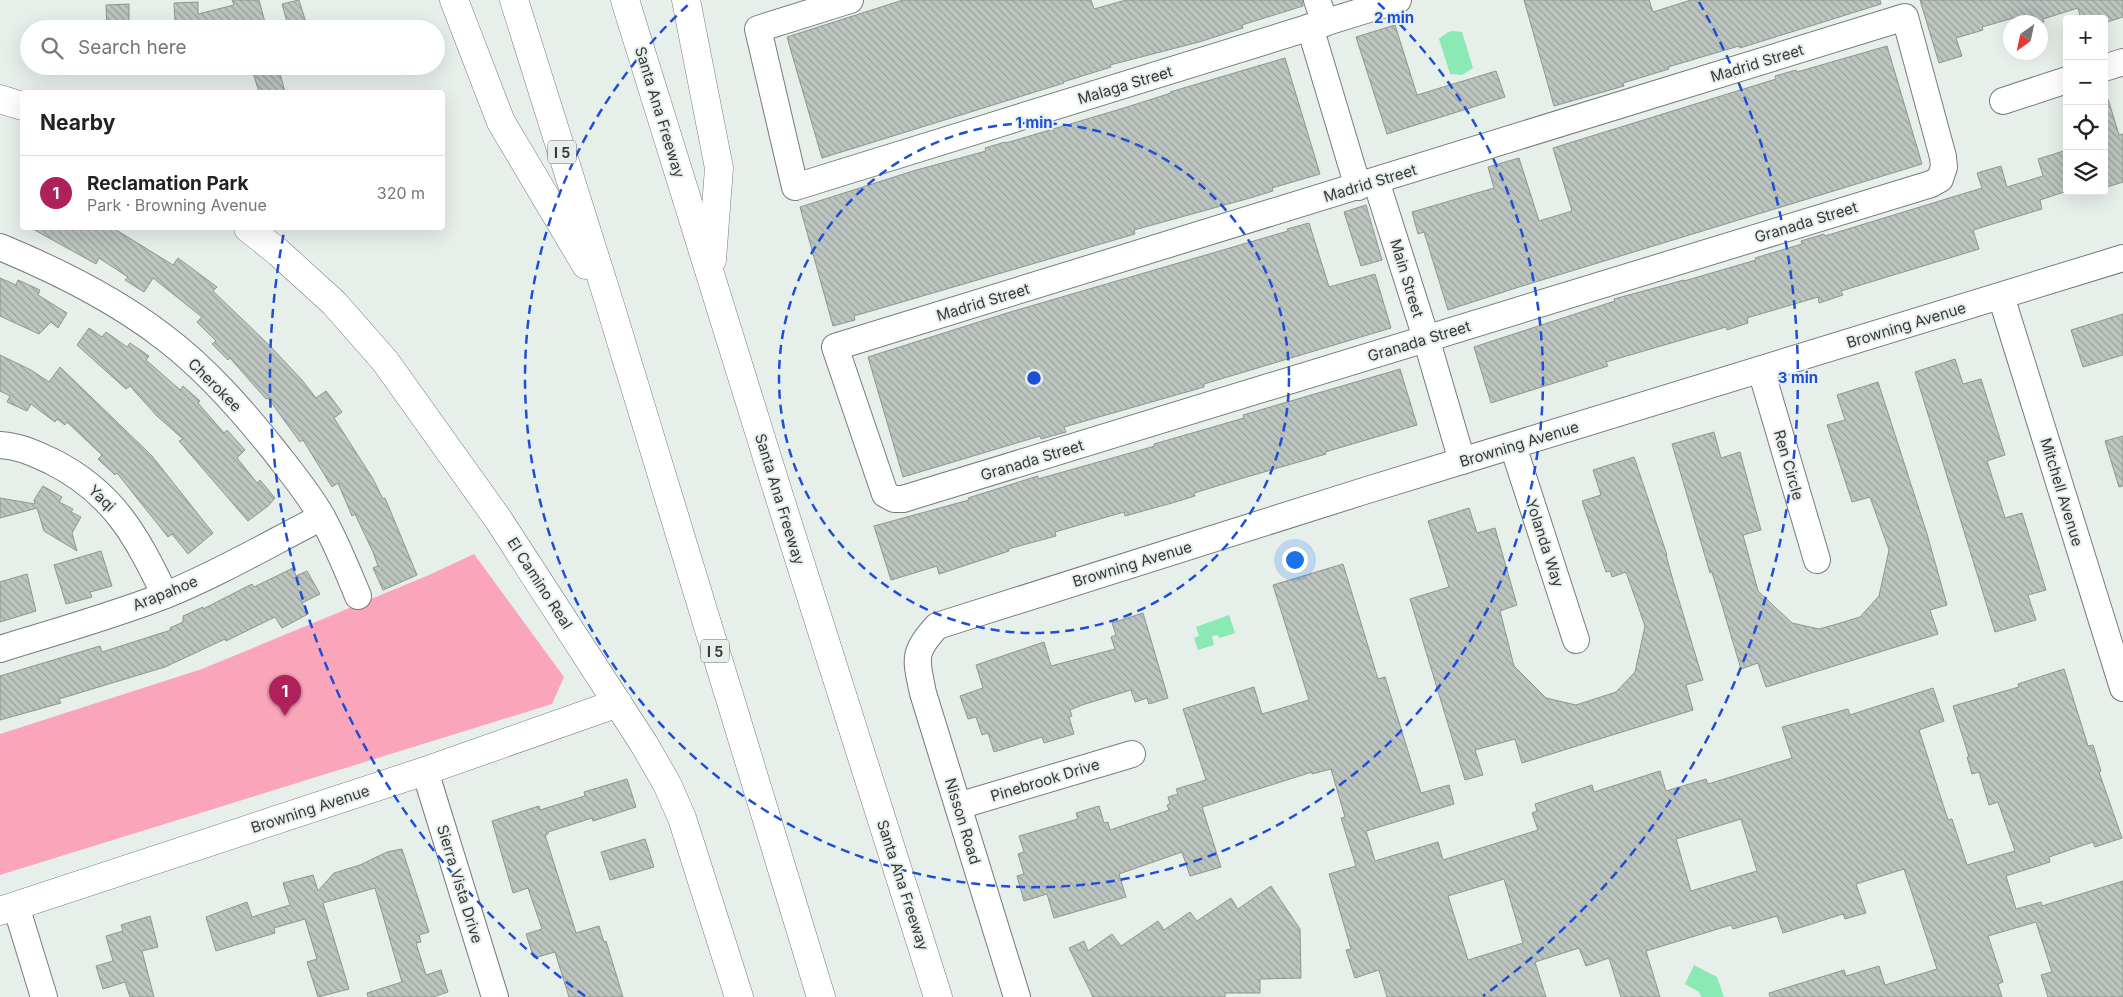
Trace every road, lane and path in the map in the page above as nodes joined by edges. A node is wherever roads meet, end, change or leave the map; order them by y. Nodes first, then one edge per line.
1 (454, 0) edge
2 (514, 0) edge
3 (624, 0) edge
4 (686, 0) edge
5 (850, 0) edge
6 (1398, 0) edge
7 (1317, 17) edge
8 (1905, 17) joint
9 (2123, 62) edge
10 (2108, 67) edge
11 (2063, 81) edge
12 (0, 99) edge
13 (2003, 101) dead end
14 (20, 105) edge
15 (1367, 184) junction
16 (250, 230) edge
17 (0, 246) edge
18 (2123, 258) edge
19 (711, 274) junction
20 (2001, 296) junction
21 (610, 305) junction
22 (1426, 338) junction
23 (1760, 370) junction
24 (0, 445) edge
25 (1513, 446) junction
26 (1462, 461) junction
27 (885, 494) joint
28 (322, 517) junction
29 (1817, 560) dead end
30 (165, 595) junction
31 (358, 596) dead end
32 (1576, 640) dead end
33 (922, 643) joint
34 (0, 649) edge
35 (2123, 688) edge
36 (618, 703) junction
37 (1132, 754) dead end
38 (425, 771) junction
39 (958, 806) junction
40 (8, 909) edge
41 (44, 997) edge
42 (495, 997) edge
43 (739, 997) edge
44 (821, 997) edge
45 (938, 997) edge
46 (1017, 997) edge

1 - 21 main road
2 - 21 main road, I 5
3 - 19 main road, Santa Ana Freeway
4 - 19 main road
5 - 7 street, Malaga Street
6 - 7 street, Malaga Street
7 - 15 street, Main Street
8 - 15 street, Madrid Street
8 - 22 street, Granada Street
9 - 10 street
11 - 13 street
12 - 14 main road
15 - 22 street, Main Street
15 - 27 street, Madrid Street
16 - 36 main road, El Camino Real
17 - 28 street, Cherokee
18 - 20 street, Browning Avenue
19 - 45 main road, Santa Ana Freeway
20 - 23 street, Browning Avenue
20 - 35 street, Mitchell Avenue
21 - 44 main road, I 5
22 - 26 street, Main Street
22 - 27 street, Granada Street
23 - 25 street, Browning Avenue
23 - 29 street, Ren Circle
24 - 30 street, Yaqi
25 - 26 street, Browning Avenue
25 - 32 street, Yolanda Way
26 - 33 street, Browning Avenue
28 - 30 street, Arapahoe
28 - 31 street, Cherokee
30 - 34 street, Arapahoe
33 - 39 street, Nisson Road
36 - 38 main road, Browning Avenue
36 - 43 main road, El Camino Real
37 - 39 street, Pinebrook Drive
38 - 40 main road, Browning Avenue
38 - 42 street, Sierra Vista Drive
39 - 46 street, Nisson Road
40 - 41 street

